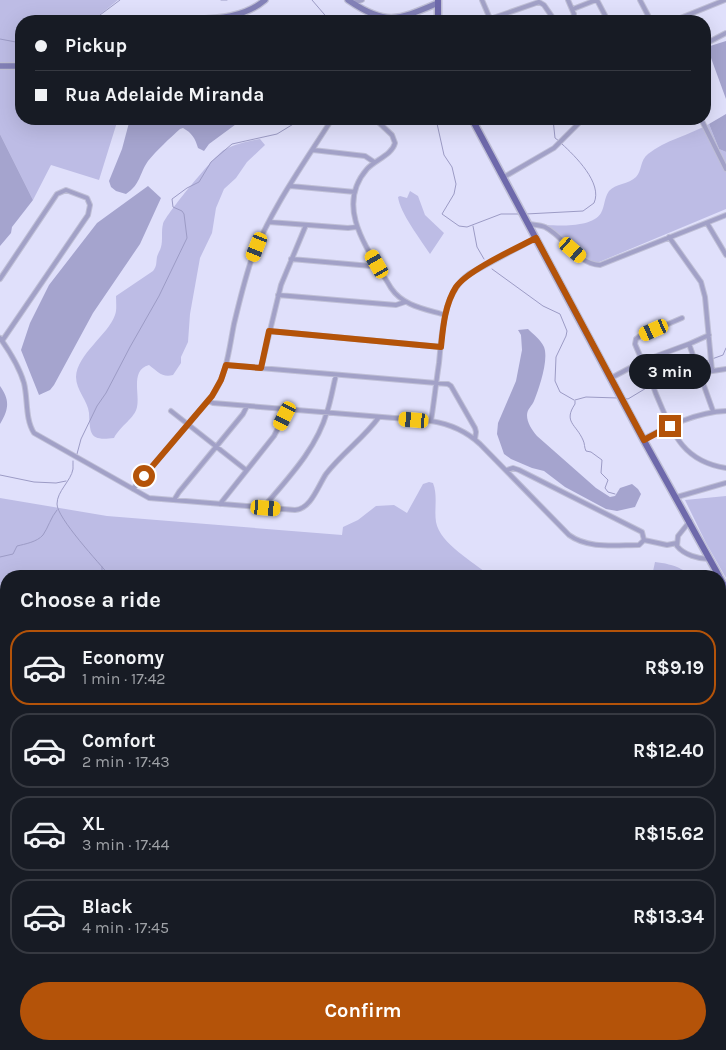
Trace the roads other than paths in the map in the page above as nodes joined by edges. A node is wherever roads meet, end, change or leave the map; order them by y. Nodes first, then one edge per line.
1 (264, 0) edge
2 (362, 0) edge
3 (482, 0) edge
4 (568, 0) edge
5 (596, 0) edge
6 (640, 0) edge
7 (725, 0) edge
8 (350, 1) edge
9 (438, 1) edge
10 (573, 9) junction
11 (238, 15) edge
12 (378, 15) edge
13 (410, 15) edge
14 (438, 15) edge
15 (488, 15) edge
16 (504, 15) edge
17 (551, 15) edge
18 (573, 15) edge
19 (605, 15) edge
20 (648, 15) edge
21 (688, 15) edge
22 (726, 33) edge
23 (711, 41) edge
24 (0, 66) edge
25 (15, 66) edge
26 (328, 125) edge
27 (381, 125) edge
28 (475, 125) edge
29 (577, 125) edge
30 (704, 125) edge
31 (312, 150) junction
32 (374, 162) junction
33 (726, 169) edge
34 (504, 177) junction
35 (290, 186) junction
36 (355, 192) junction
37 (726, 215) edge
38 (269, 222) junction
39 (707, 223) junction
40 (529, 224) junction
41 (306, 226) junction
42 (356, 227) junction
43 (669, 237) junction
44 (536, 238) junction
45 (726, 255) edge
46 (291, 259) junction
47 (377, 264) junction
48 (0, 279) edge
49 (278, 296) junction
50 (405, 302) junction
51 (445, 315) junction
52 (682, 318) dead end
53 (269, 331) junction
54 (709, 335) junction
55 (1, 340) edge
56 (689, 344) junction
57 (441, 347) junction
58 (643, 361) junction
59 (226, 365) junction
60 (261, 368) junction
61 (726, 369) edge
62 (712, 371) junction
63 (698, 373) junction
64 (336, 375) junction
65 (611, 378) junction
66 (436, 383) junction
67 (208, 401) junction
68 (247, 406) junction
69 (288, 409) junction
70 (171, 411) dead end
71 (713, 411) junction
72 (726, 411) edge
73 (327, 412) junction
74 (379, 417) junction
75 (432, 421) junction
76 (188, 425) junction
77 (670, 426) junction
78 (475, 439) junction
79 (644, 440) junction
80 (216, 447) junction
81 (726, 468) edge
82 (246, 470) junction
83 (507, 470) junction
84 (726, 483) edge
85 (133, 489) junction
86 (677, 497) junction
87 (174, 500) junction
88 (220, 504) junction
89 (266, 508) junction
90 (690, 522) junction
91 (644, 540) junction
92 (676, 543) junction
93 (710, 559) junction
94 (716, 570) edge

1 - 11 street
2 - 8 street
3 - 15 street
4 - 10 street
5 - 10 street
5 - 19 street
6 - 20 street
7 - 21 street
8 - 12 street
9 - 13 street
9 - 14 main road
10 - 18 street
16 - 17 street
22 - 23 street
24 - 25 street
26 - 31 street
27 - 32 street
28 - 34 main road
29 - 34 street
30 - 33 street
31 - 32 street
31 - 35 street
32 - 36 street
34 - 40 main road
35 - 36 street
35 - 38 street
36 - 42 street
37 - 39 street
38 - 41 street
38 - 59 street
39 - 43 street
39 - 45 street
40 - 43 street
40 - 44 main road
41 - 42 street
41 - 46 street
42 - 47 street
43 - 54 street
44 - 51 street
44 - 65 main road
46 - 47 street
46 - 49 street
47 - 50 street
48 - 55 street
49 - 50 street
49 - 53 street
50 - 51 street
51 - 57 street
52 - 58 street
53 - 57 street
53 - 60 street
54 - 56 street
54 - 62 street
55 - 85 street
56 - 58 street
56 - 63 street
57 - 66 street
58 - 65 street
58 - 77 street
59 - 60 street
59 - 67 street
60 - 64 street
61 - 62 street
62 - 63 street
63 - 71 street
64 - 66 street
64 - 73 street
65 - 79 main road
66 - 75 street
66 - 78 street
67 - 68 street
67 - 76 street
68 - 69 street
68 - 80 street
69 - 73 street
69 - 82 street
70 - 76 street
71 - 72 street
71 - 77 street
73 - 74 street
73 - 89 street
74 - 75 street
74 - 89 street
75 - 78 street
76 - 80 street
76 - 85 street
77 - 79 street
77 - 81 street
78 - 83 street
79 - 86 main road
80 - 82 street
80 - 87 street
82 - 88 street
83 - 91 street
83 - 91 street
84 - 86 street
85 - 87 street
86 - 90 main road
87 - 88 street
88 - 89 street
90 - 92 street
90 - 93 main road
91 - 92 street
92 - 93 street
93 - 94 main road

